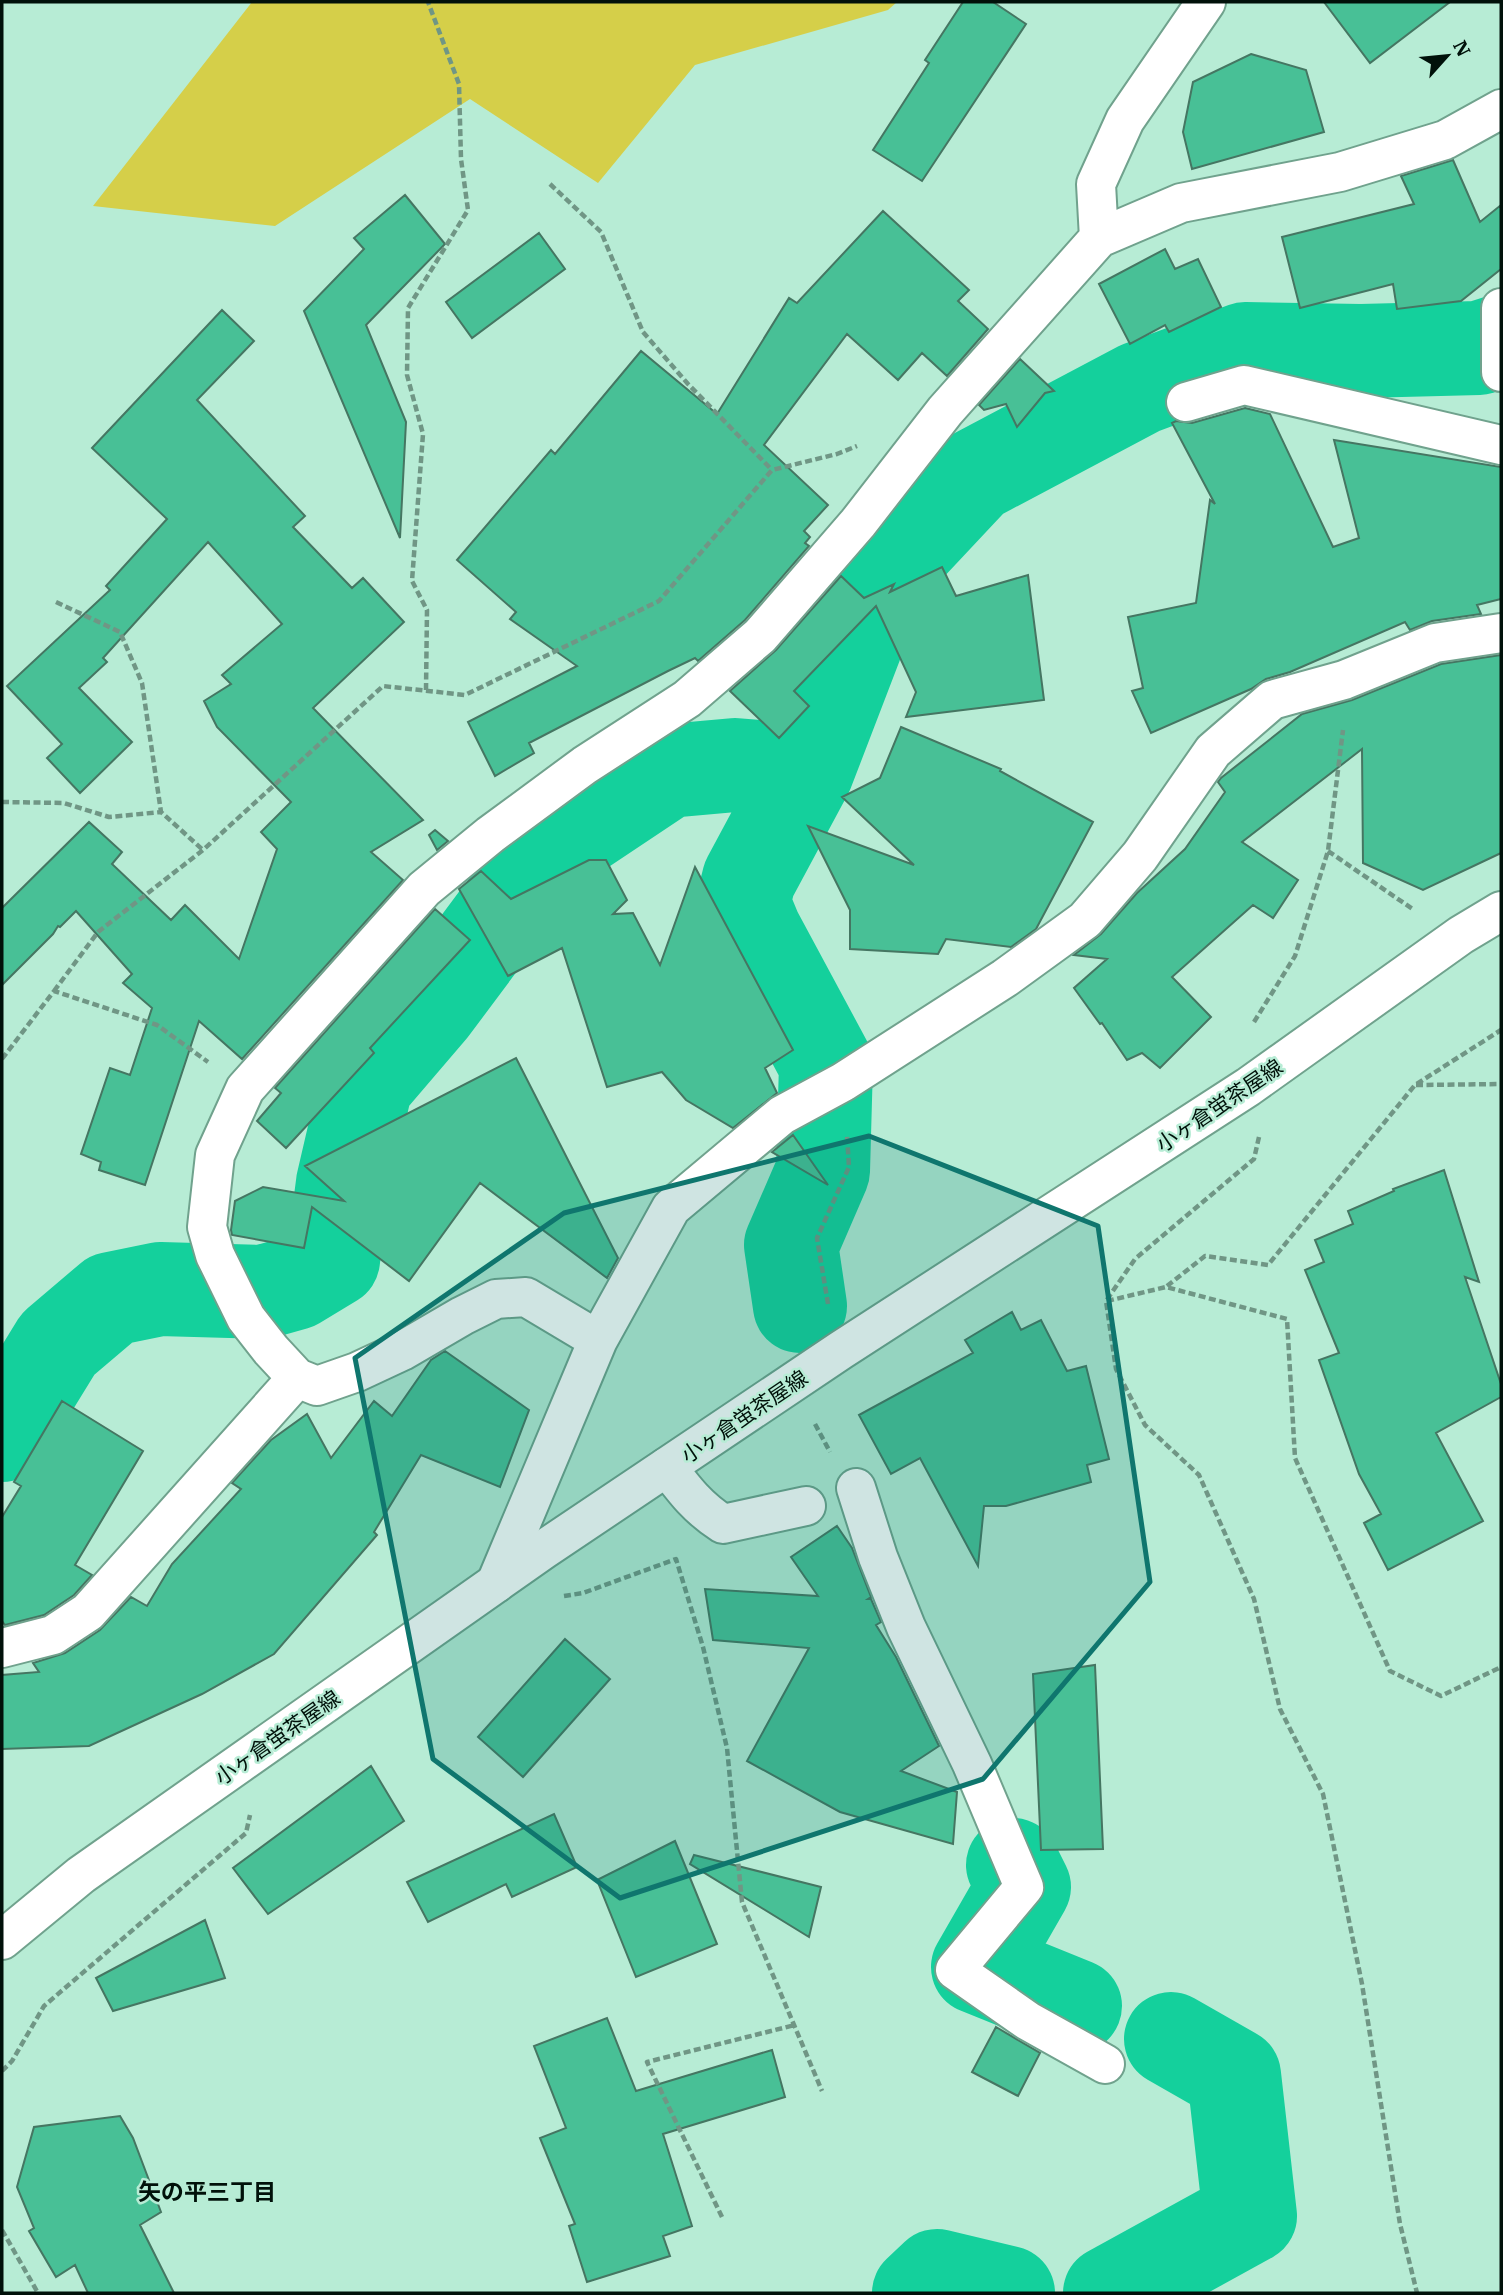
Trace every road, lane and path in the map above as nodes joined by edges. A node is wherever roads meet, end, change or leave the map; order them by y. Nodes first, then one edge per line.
1 (428, 2) edge
2 (1206, 2) edge
3 (1501, 109) edge
4 (550, 184) dead end
5 (1099, 238) junction
6 (1501, 309) edge
7 (1501, 370) edge
8 (1186, 402) dead end
9 (1501, 445) edge
10 (56, 602) dead end
11 (1501, 633) edge
12 (1344, 680) junction
13 (426, 690) junction
14 (2, 802) edge
15 (161, 812) junction
16 (203, 850) junction
17 (1328, 851) junction
18 (1501, 911) edge
19 (1421, 916) dead end
20 (54, 991) junction
21 (1253, 1023) dead end
22 (1501, 1030) edge
23 (2, 1059) edge
24 (1501, 1084) edge
25 (1415, 1085) junction
26 (245, 1089) junction
27 (827, 1090) junction
28 (1260, 1133) dead end
29 (1166, 1287) junction
30 (1106, 1301) junction
31 (829, 1308) dead end
32 (598, 1340) junction
33 (297, 1378) junction
34 (667, 1467) junction
35 (856, 1488) dead end
36 (806, 1506) dead end
37 (496, 1583) junction
38 (553, 1598) dead end
39 (2, 1648) edge
40 (1501, 1667) edge
41 (250, 1815) dead end
42 (2, 1940) edge
43 (795, 2025) junction
44 (1105, 2063) dead end
45 (2, 2071) edge
46 (822, 2091) dead end
47 (722, 2217) dead end
48 (2, 2230) edge
49 (38, 2293) edge
50 (1417, 2293) edge

1 - 13 path
2 - 5 street
3 - 5 street
4 - 13 path
5 - 26 street
6 - 7 street
8 - 9 street
10 - 15 path
11 - 12 street
12 - 17 path
12 - 27 street
13 - 16 path
14 - 15 path
15 - 16 path
16 - 20 path
17 - 19 path
17 - 21 path
18 - 34 street, 小ヶ倉蛍茶屋線
20 - 23 path
20 - 26 path
22 - 25 path
24 - 25 path
25 - 29 path
26 - 33 street
27 - 31 path
27 - 32 street
28 - 30 path
29 - 30 path
29 - 40 path
30 - 50 path
32 - 33 street
32 - 37 street
33 - 39 street
34 - 36 street
34 - 37 street, 小ヶ倉蛍茶屋線
35 - 44 street
37 - 42 street, 小ヶ倉蛍茶屋線
38 - 43 path
41 - 45 path
43 - 46 path
43 - 47 path
48 - 49 path

